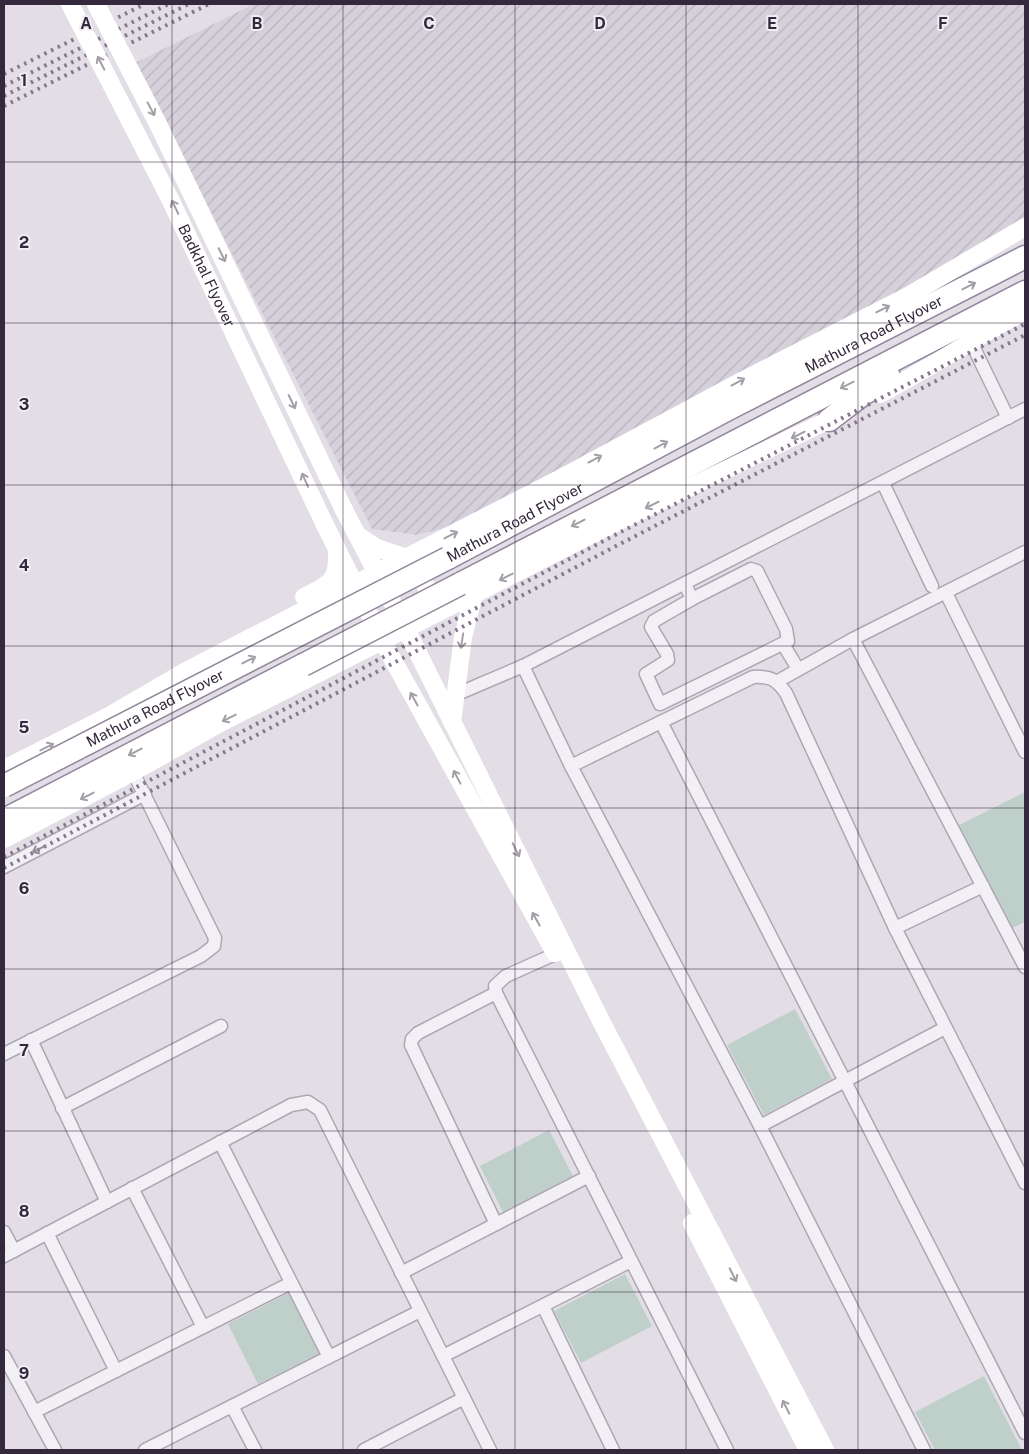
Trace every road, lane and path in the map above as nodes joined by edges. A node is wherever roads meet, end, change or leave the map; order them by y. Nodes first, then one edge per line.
1 (70, 4) edge
2 (96, 4) edge
3 (1025, 227) edge
4 (1025, 257) edge
5 (1025, 292) edge
6 (997, 307) junction
7 (1025, 311) edge
8 (970, 342) junction
9 (1025, 409) edge
10 (1008, 418) junction
11 (829, 420) junction
12 (883, 483) junction
13 (357, 535) junction
14 (337, 549) junction
15 (1025, 552) edge
16 (413, 555) junction
17 (377, 573) junction
18 (354, 584) junction
19 (684, 584) junction
20 (932, 586) dead end
21 (946, 593) junction
22 (474, 594) junction
23 (692, 599) junction
24 (449, 607) junction
25 (287, 619) junction
26 (406, 629) junction
27 (853, 639) junction
28 (382, 640) junction
29 (784, 644) junction
30 (523, 666) junction
31 (798, 669) junction
32 (186, 671) junction
33 (320, 672) junction
34 (778, 681) junction
35 (455, 695) junction
36 (452, 722) junction
37 (661, 722) junction
38 (1025, 752) edge
39 (571, 766) junction
40 (4, 769) edge
41 (133, 772) junction
42 (4, 786) edge
43 (145, 794) junction
44 (4, 820) edge
45 (4, 839) edge
46 (4, 867) edge
47 (983, 886) junction
48 (895, 928) junction
49 (556, 954) junction
50 (1025, 967) edge
51 (496, 993) junction
52 (221, 1026) dead end
53 (945, 1028) junction
54 (31, 1040) junction
55 (4, 1054) edge
56 (844, 1080) junction
57 (62, 1108) junction
58 (760, 1126) junction
59 (220, 1142) junction
60 (1022, 1169) edge
61 (589, 1176) junction
62 (1025, 1183) edge
63 (132, 1188) junction
64 (107, 1202) junction
65 (496, 1224) junction
66 (4, 1232) edge
67 (47, 1234) junction
68 (9, 1253) edge
69 (631, 1261) junction
70 (401, 1273) junction
71 (291, 1283) junction
72 (543, 1306) junction
73 (420, 1311) junction
74 (203, 1327) junction
75 (4, 1356) edge
76 (443, 1356) junction
77 (329, 1357) junction
78 (116, 1371) junction
79 (464, 1398) junction
80 (232, 1406) junction
81 (34, 1412) junction
82 (1025, 1433) edge
83 (369, 1449) edge
84 (55, 1450) edge
85 (145, 1450) edge
86 (255, 1450) edge
87 (490, 1450) edge
88 (613, 1450) edge
89 (727, 1450) edge
90 (808, 1450) edge
91 (825, 1450) edge
92 (924, 1450) edge

14 -> 1 main road, Badkhal Flyover, bridge
2 -> 13 main road, Badkhal Flyover, bridge
16 -> 3 main road
42 -> 4 highway, Mathura Road Flyover, bridge
5 - 6 highway
6 - 11 highway
6 -> 44 highway, Mathura Road Flyover, bridge
7 - 8 main road
8 - 10 street
8 - 11 main road
9 - 10 street
10 - 12 street
11 -> 22 main road
12 - 19 street
12 - 20 street
13 - 16 main road
13 - 17 main road, Badkhal Flyover
14 - 18 main road, Badkhal Flyover
14 - 32 main road
15 - 21 street
16 - 17 main road
16 - 24 main road
17 - 18 main road
17 - 26 main road, Badkhal Flyover
18 - 25 main road
18 - 28 main road, Badkhal Flyover
19 - 23 street
19 - 30 street
21 - 27 street
21 - 38 street
22 - 24 main road
22 -> 35 main road
23 - 29 street
23 - 29 street
24 - 26 main road
25 - 32 main road
25 - 33 main road
26 - 28 main road
26 - 36 main road, Badkhal Flyover
27 - 31 street
27 - 47 street
28 - 33 main road
49 -> 28 main road, Badkhal Flyover
29 - 31 street
30 - 35 street
30 - 39 street
31 - 34 street
40 -> 32 main road
33 -> 41 main road
34 - 37 street
34 - 48 street
35 - 36 main road
36 -> 91 main road, Badkhal Flyover
37 - 39 street
37 - 56 street
39 - 58 street
41 - 43 street
41 -> 45 main road
43 -> 46 street
43 - 54 street
47 - 48 street
47 - 50 street
48 - 53 street
49 - 51 street
90 -> 49 main road, Badkhal Flyover
51 - 61 street
51 - 65 street
52 - 57 street
53 - 56 street
53 - 60 street
54 - 55 street
54 - 57 street
56 - 58 street
56 - 82 street
57 - 64 street
58 - 92 street
59 - 63 street
59 - 70 street
59 - 71 street
60 - 62 street
61 - 65 street
61 - 69 street
63 - 64 street
63 - 74 street
64 - 67 street
65 - 70 street
66 - 68 street
67 - 68 street
67 - 78 street
69 - 72 street
69 - 89 street
70 - 73 street
71 - 74 street
71 - 77 street
72 - 76 street
72 - 88 street
73 - 76 street
73 - 77 street
74 - 78 street
75 - 81 street
76 - 79 street
77 - 80 street
78 - 81 street
79 - 83 street
79 - 87 street
80 - 85 street
80 - 86 street
81 - 84 street

